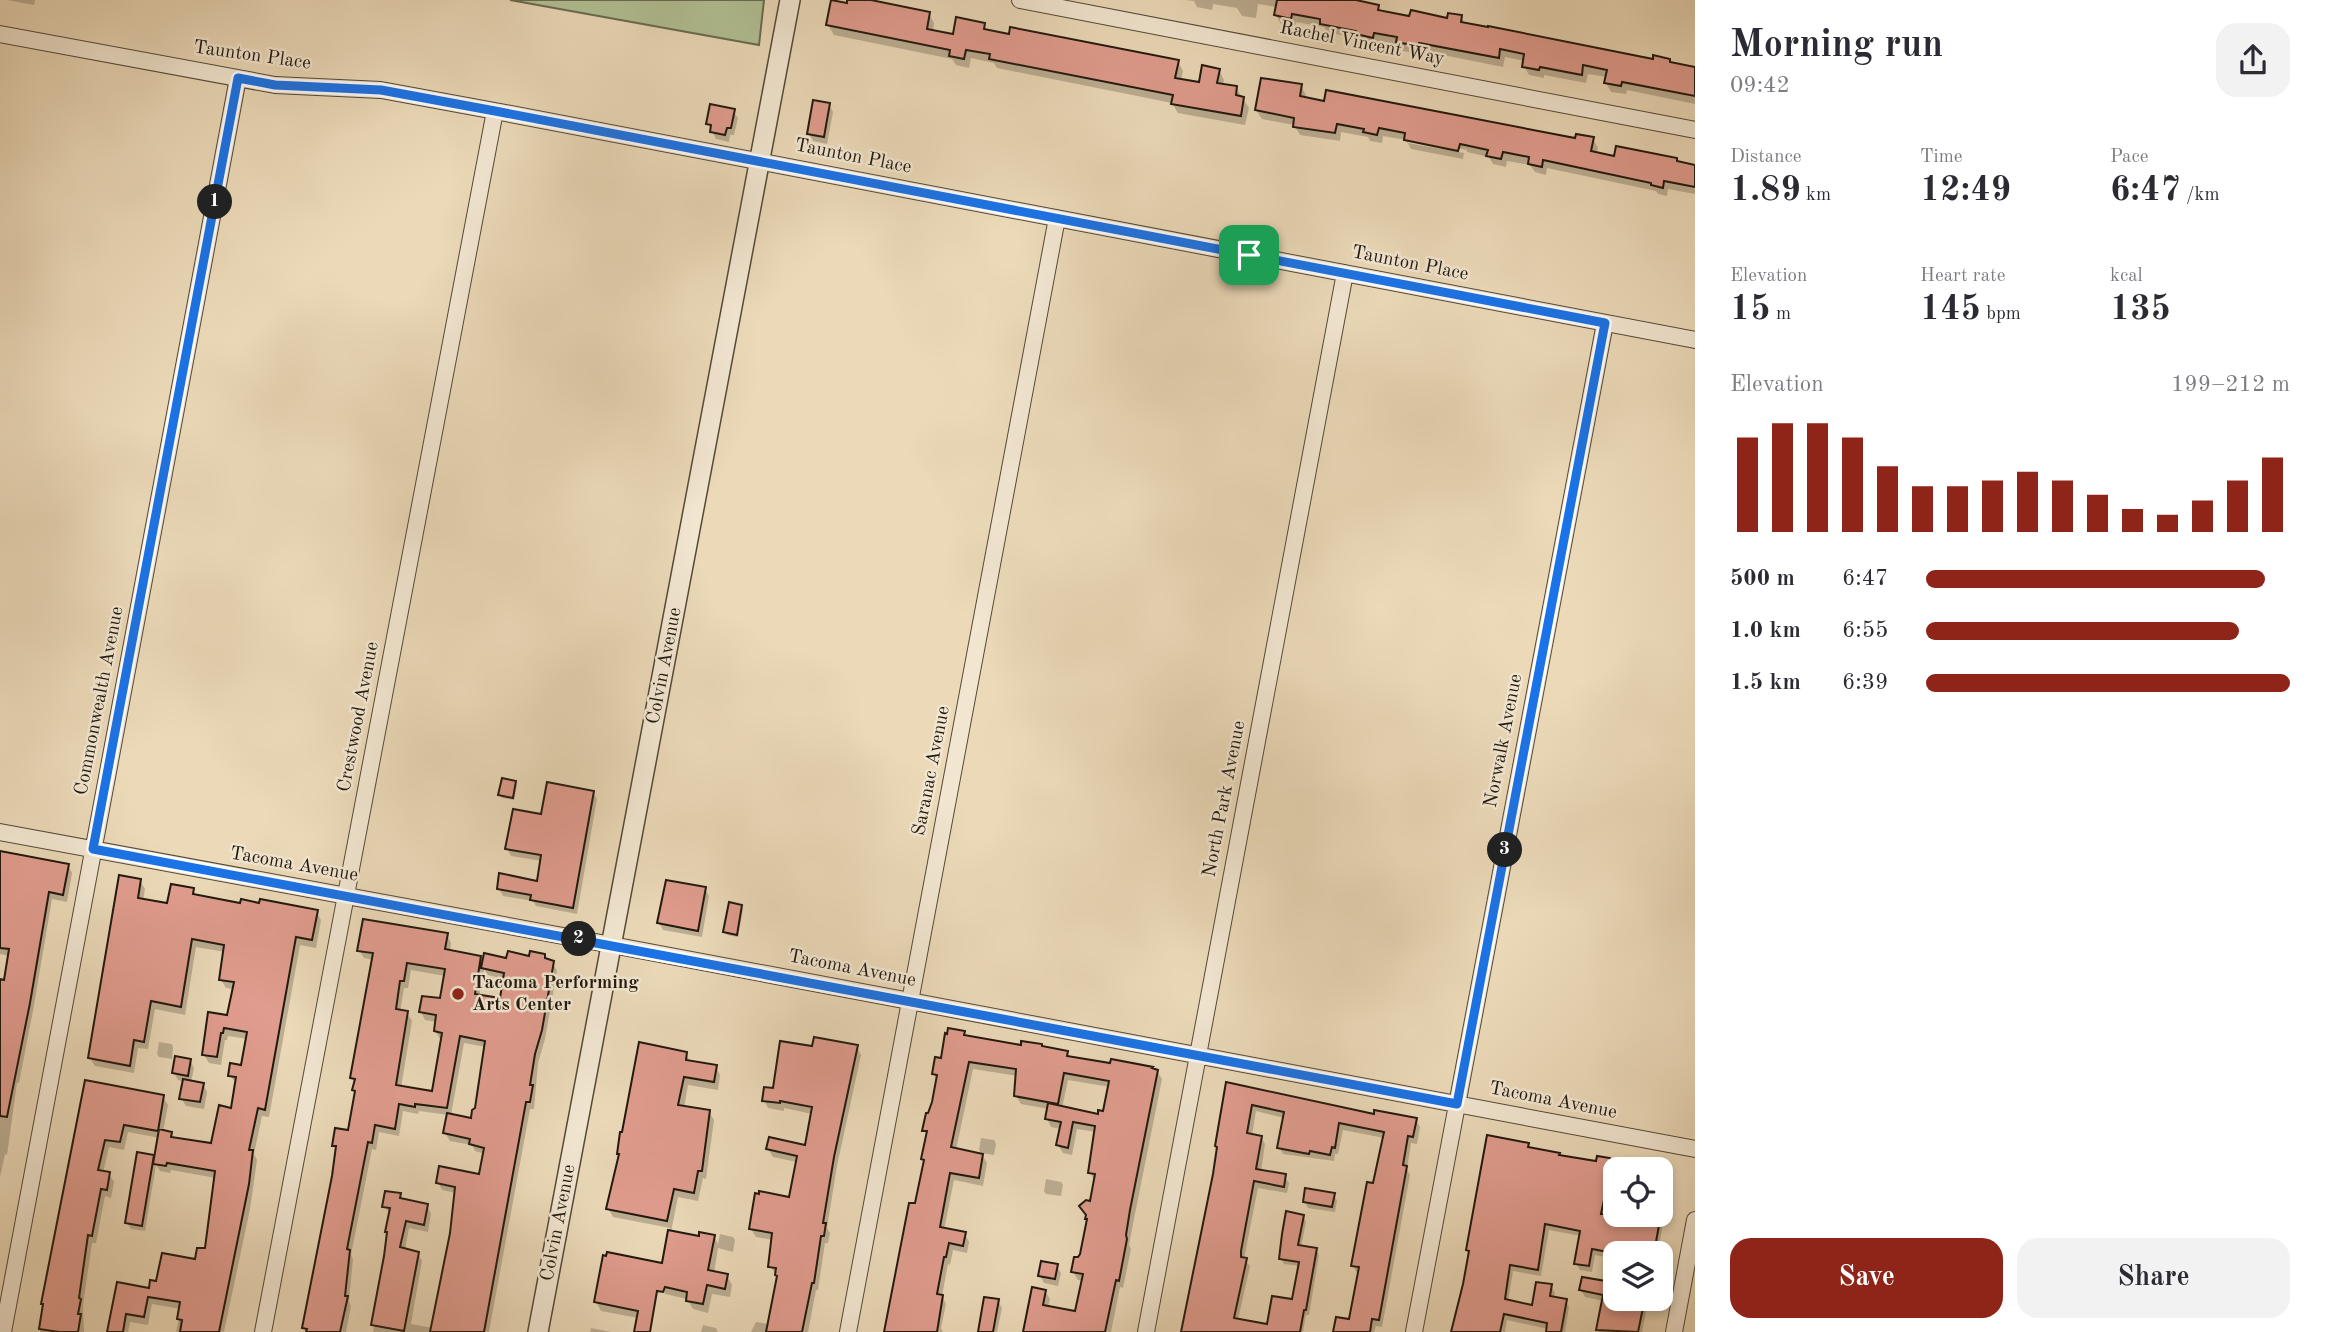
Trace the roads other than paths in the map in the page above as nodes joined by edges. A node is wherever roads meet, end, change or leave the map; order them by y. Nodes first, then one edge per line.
1 (790, 0) edge
2 (1020, 0) edge
3 (0, 34) edge
4 (238, 78) junction
5 (495, 111) junction
6 (1695, 130) edge
7 (759, 161) junction
8 (1057, 218) junction
9 (1345, 273) junction
10 (1605, 323) junction
11 (1695, 340) edge
12 (0, 832) edge
13 (93, 849) junction
14 (346, 896) junction
15 (612, 945) junction
16 (910, 1001) junction
17 (1199, 1055) junction
18 (1457, 1104) junction
19 (1695, 1149) edge
20 (1695, 1220) edge
21 (3, 1332) edge
22 (263, 1332) edge
23 (538, 1332) edge
24 (848, 1332) edge
25 (1146, 1332) edge
26 (1414, 1332) edge
27 (1674, 1332) edge

1 - 7 street, Colvin Avenue
2 - 6 street, Rachel Vincent Way
3 - 4 street, Taunton Place
4 - 5 street, Taunton Place
4 - 13 street, Commonwealth Avenue
5 - 7 street, Taunton Place
5 - 14 street, Crestwood Avenue
7 - 8 street, Taunton Place
7 - 15 street, Colvin Avenue
8 - 9 street, Taunton Place
8 - 16 street, Saranac Avenue
9 - 10 street, Taunton Place
9 - 17 street, North Park Avenue
10 - 11 street, Taunton Place
10 - 18 street, Norwalk Avenue
12 - 13 street, Tacoma Avenue
13 - 14 street, Tacoma Avenue
13 - 21 street, Commonwealth Avenue
14 - 15 street, Tacoma Avenue
14 - 22 street, Crestwood Avenue
15 - 16 street, Tacoma Avenue
15 - 23 street, Colvin Avenue
16 - 17 street, Tacoma Avenue
16 - 24 street, Saranac Avenue
17 - 18 street, Tacoma Avenue
17 - 25 street, North Park Avenue
18 - 19 street, Tacoma Avenue
18 - 26 street, Norwalk Avenue
20 - 27 street

